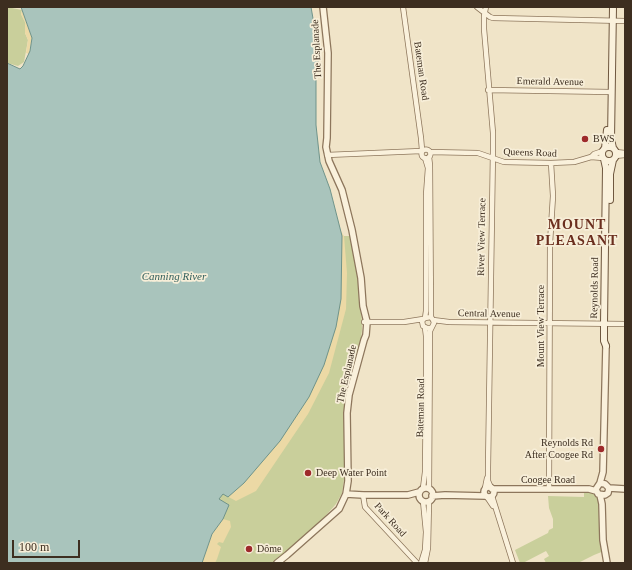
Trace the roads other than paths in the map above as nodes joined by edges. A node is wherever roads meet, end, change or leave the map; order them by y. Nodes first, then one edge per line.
1 (323, 7) edge
2 (403, 7) edge
3 (477, 7) edge
4 (486, 7) edge
5 (609, 7) edge
6 (613, 7) edge
7 (484, 13) junction
8 (610, 20) junction
9 (625, 21) edge
10 (488, 90) junction
11 (610, 92) junction
12 (604, 150) junction
13 (426, 154) junction
14 (614, 154) junction
15 (625, 154) edge
16 (329, 155) junction
17 (590, 157) junction
18 (492, 159) junction
19 (604, 159) junction
20 (551, 163) junction
21 (608, 183) junction
22 (366, 322) junction
23 (428, 322) junction
24 (490, 323) junction
25 (550, 323) junction
26 (606, 324) junction
27 (625, 324) edge
28 (606, 346) joint
29 (549, 489) junction
30 (603, 489) junction
31 (625, 489) edge
32 (489, 492) junction
33 (346, 494) junction
34 (426, 495) junction
35 (363, 496) junction
36 (408, 554) junction
37 (287, 555) junction
38 (423, 562) edge
39 (277, 563) edge
40 (283, 563) edge
41 (417, 563) edge
42 (513, 563) edge
43 (607, 563) edge

1 - 16 street, The Esplanade
2 - 13 street, Bateman Road
3 - 7 street
4 - 7 street, River View Terrace
5 - 8 main road, Reynolds Road
6 - 8 main road, Reynolds Road
7 - 8 street
7 - 10 street, River View Terrace
8 - 9 street
8 - 11 main road, Reynolds Road
10 - 11 street, Emerald Avenue
10 - 18 street, River View Terrace
11 - 12 main road, Reynolds Road
11 - 14 main road, Reynolds Road
12 - 14 main road
12 - 17 street, Queens Road
12 - 19 main road, Reynolds Road
13 - 16 street, Queens Road
13 - 18 street, Queens Road
13 - 23 street, Bateman Road
14 - 15 street
14 - 19 main road
14 - 21 main road, Reynolds Road
16 - 22 street, The Esplanade
17 - 19 street, Queens Road
17 - 20 street, Queens Road
18 - 20 street, Queens Road
18 - 24 street, River View Terrace
19 - 21 main road, Reynolds Road
20 - 25 street, Mount View Terrace
21 - 26 main road, Reynolds Road
22 - 23 street, Central Avenue
22 - 33 street, The Esplanade
23 - 24 street, Central Avenue
23 - 34 street, Bateman Road
24 - 25 street, Central Avenue
24 - 32 street, River View Terrace
25 - 26 street, Central Avenue
25 - 29 street, Mount View Terrace
26 - 27 street, Central Avenue
26 - 28 main road, Reynolds Road
28 - 30 street, Reynolds Road
29 - 30 street, Coogee Road
29 - 32 street, Coogee Road
30 - 31 street, Coogee Road
30 - 43 street, Reynolds Road
32 - 34 street, Coogee Road
32 - 42 street
33 - 35 street, Coogee Road
33 - 37 street, The Esplanade
34 - 35 street, Coogee Road
34 - 38 street, Bateman Road
35 - 36 street, Park Road
36 - 38 street
36 - 41 street, Park Road
37 - 39 street, The Esplanade
37 - 40 street, The Esplanade

